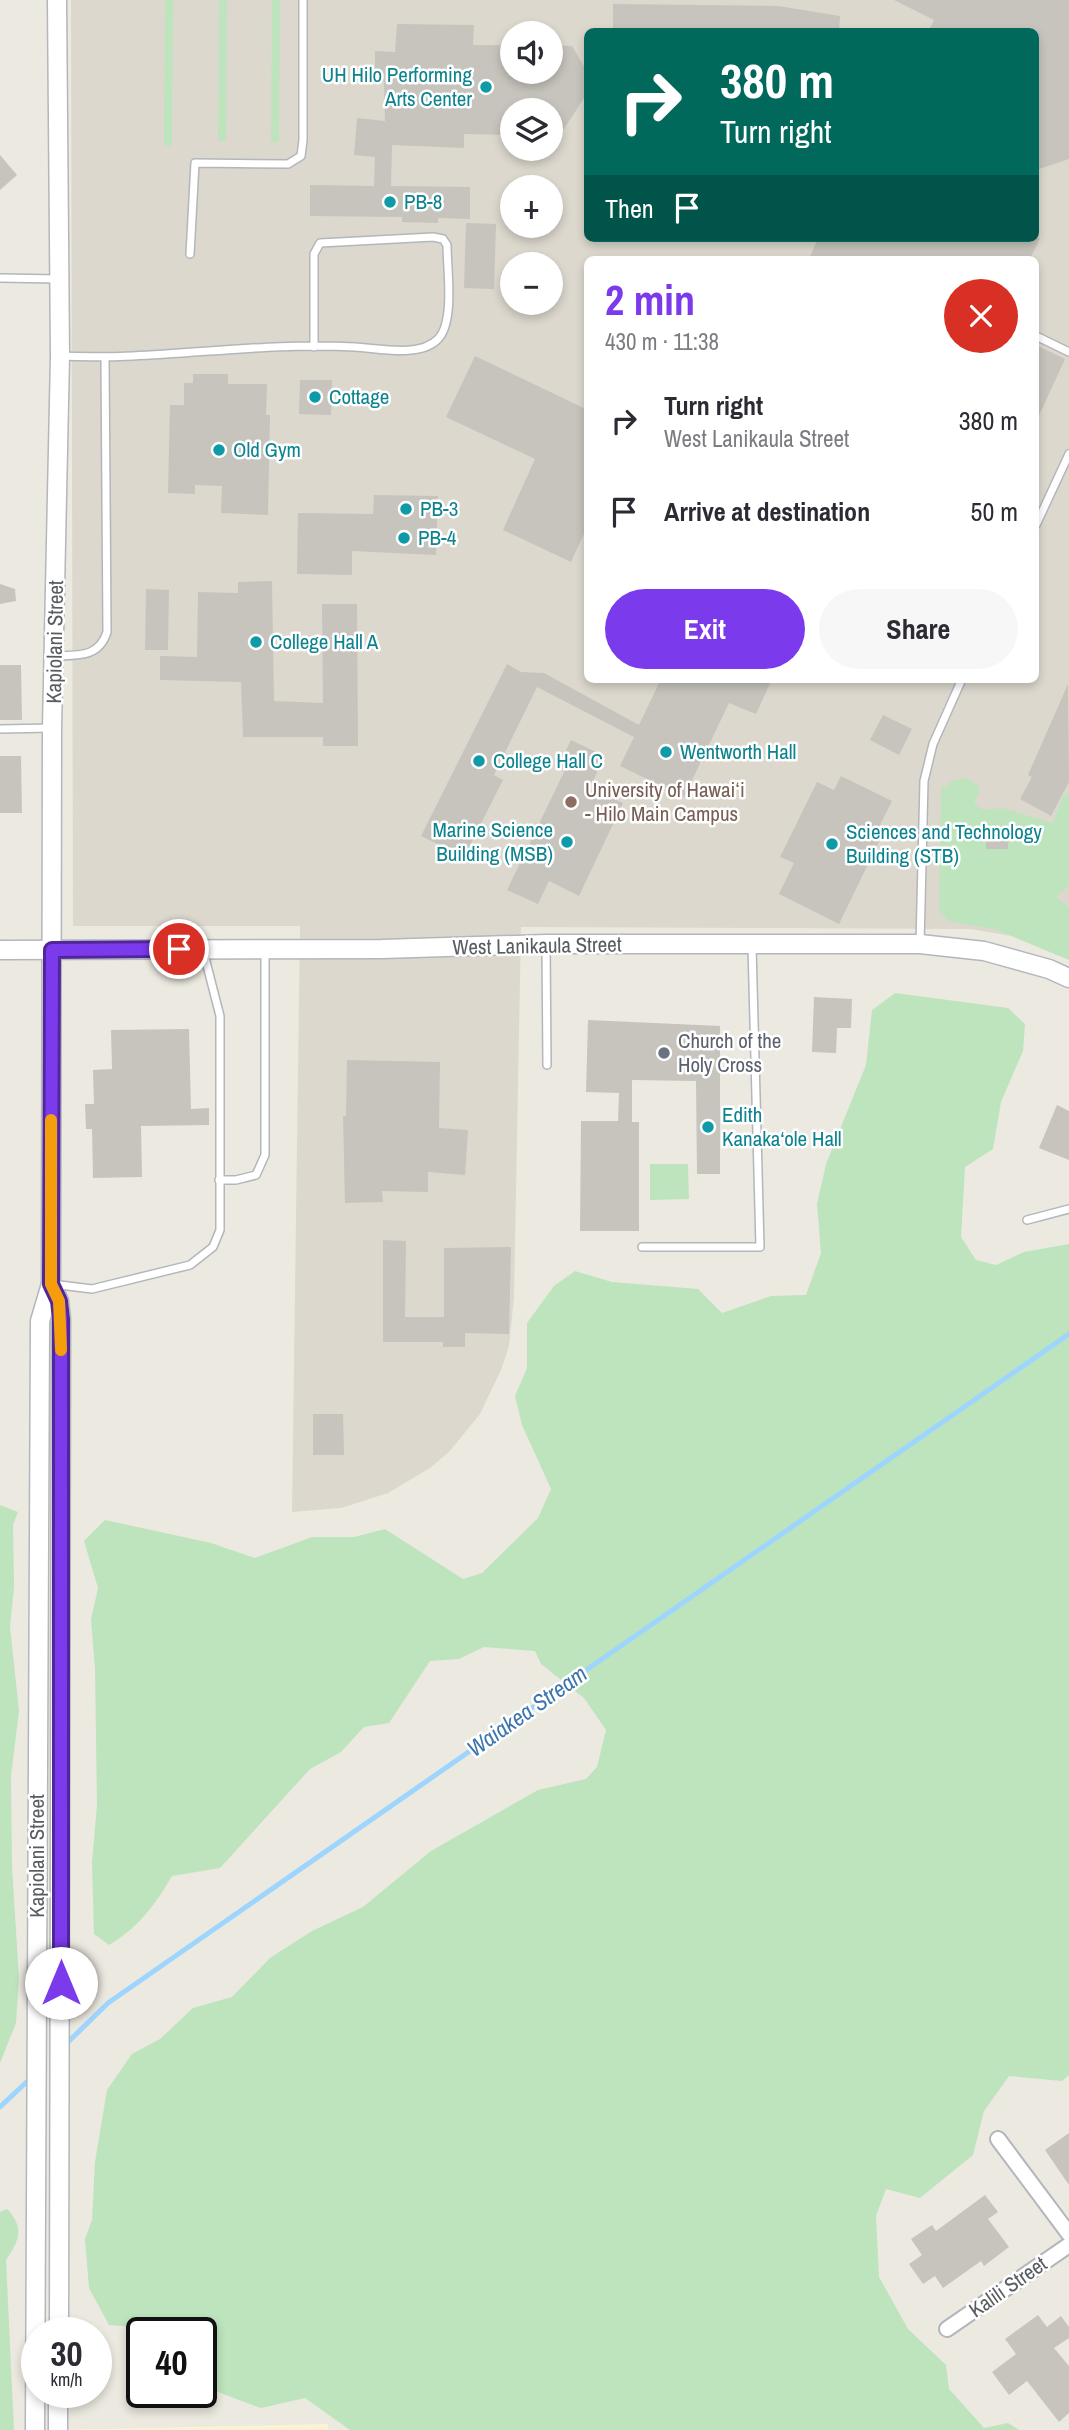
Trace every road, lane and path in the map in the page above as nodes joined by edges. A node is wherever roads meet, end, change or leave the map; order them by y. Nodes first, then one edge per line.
1 (57, 0) edge
2 (303, 0) edge
3 (190, 254) dead end
4 (0, 278) edge
5 (59, 279) junction
6 (1039, 337) edge
7 (314, 347) junction
8 (1069, 352) edge
9 (60, 356) junction
10 (105, 358) junction
11 (1069, 454) edge
12 (1039, 518) edge
13 (55, 656) junction
14 (960, 683) edge
15 (52, 728) junction
16 (0, 729) edge
17 (546, 944) junction
18 (919, 944) junction
19 (752, 945) junction
20 (203, 949) junction
21 (265, 949) junction
22 (0, 950) edge
23 (52, 950) junction
24 (1069, 978) edge
25 (547, 1065) dead end
26 (219, 1180) junction
27 (1069, 1209) edge
28 (1027, 1220) dead end
29 (642, 1247) dead end
30 (51, 1284) junction
31 (998, 2139) dead end
32 (1069, 2234) edge
33 (1069, 2245) edge
34 (59, 2317) edge
35 (947, 2329) dead end
36 (58, 2408) edge
37 (35, 2430) edge
38 (58, 2430) edge

1 - 5 street, Kapiolani Street
2 - 3 lane
4 - 5 lane
5 - 9 street, Kapiolani Street
6 - 8 lane
7 - 7 lane
7 - 10 lane
9 - 10 lane
9 - 13 street, Kapiolani Street
10 - 13 lane
11 - 12 lane
13 - 15 street, Kapiolani Street
14 - 18 lane
15 - 16 lane
15 - 23 street, Kapiolani Street
17 - 19 street, West Lanikaula Street
17 - 21 street, West Lanikaula Street
17 - 25 lane
18 - 19 street, West Lanikaula Street
18 - 24 street, West Lanikaula Street
19 - 29 lane
20 - 21 street, West Lanikaula Street
20 - 23 street, West Lanikaula Street
20 - 26 lane
21 - 26 lane
22 - 23 street, West Lanikaula Street
23 - 30 street, Kapiolani Street
26 - 30 lane
27 - 28 lane
30 - 34 street, Kapiolani Street
30 - 37 street, Kapiolani Street
31 - 32 street
33 - 35 street, Kalili Street
36 - 38 street

